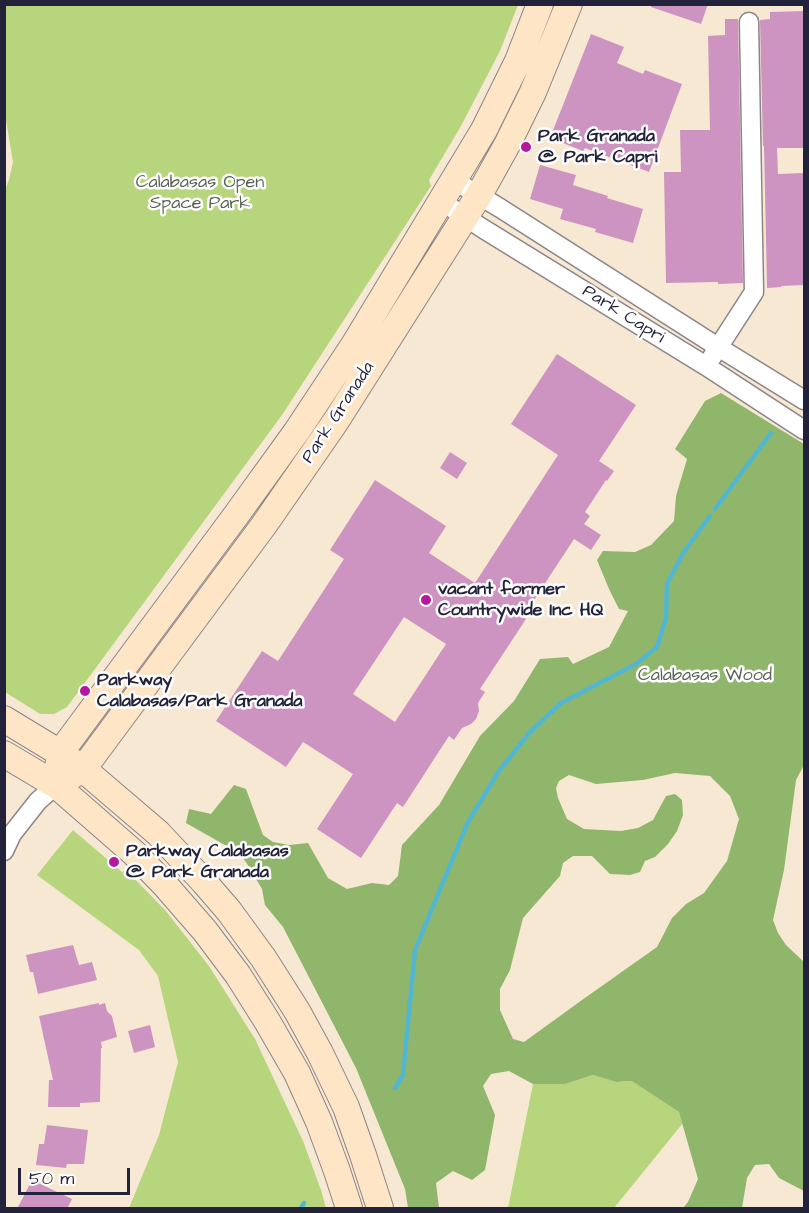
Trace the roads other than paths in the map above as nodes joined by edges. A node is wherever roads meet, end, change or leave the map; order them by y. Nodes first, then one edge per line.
1 (540, 4) edge
2 (569, 4) edge
3 (749, 22) dead end
4 (448, 191) junction
5 (479, 195) junction
6 (465, 216) junction
7 (718, 347) junction
8 (706, 366) junction
9 (804, 400) edge
10 (804, 430) edge
11 (4, 719) edge
12 (60, 753) junction
13 (4, 754) edge
14 (83, 770) junction
15 (56, 785) junction
16 (4, 851) edge
17 (349, 1209) edge
18 (380, 1209) edge

1 - 4 street, Park Granada
2 - 5 street, Park Granada
3 - 7 street
4 - 5 street, Park Capri
4 - 6 street, Park Capri
4 - 12 street, Park Granada
5 - 6 street, Park Granada
5 - 7 street, Park Capri
6 - 8 street, Park Capri
6 - 14 street, Park Granada
7 - 8 street
7 - 9 street, Park Capri
8 - 10 street, Park Capri
11 - 12 street
12 - 14 street
12 - 15 street, Park Granada
13 - 15 street
14 - 15 street, Park Granada
14 - 18 street
15 - 16 street, Park Granada
15 - 17 street

